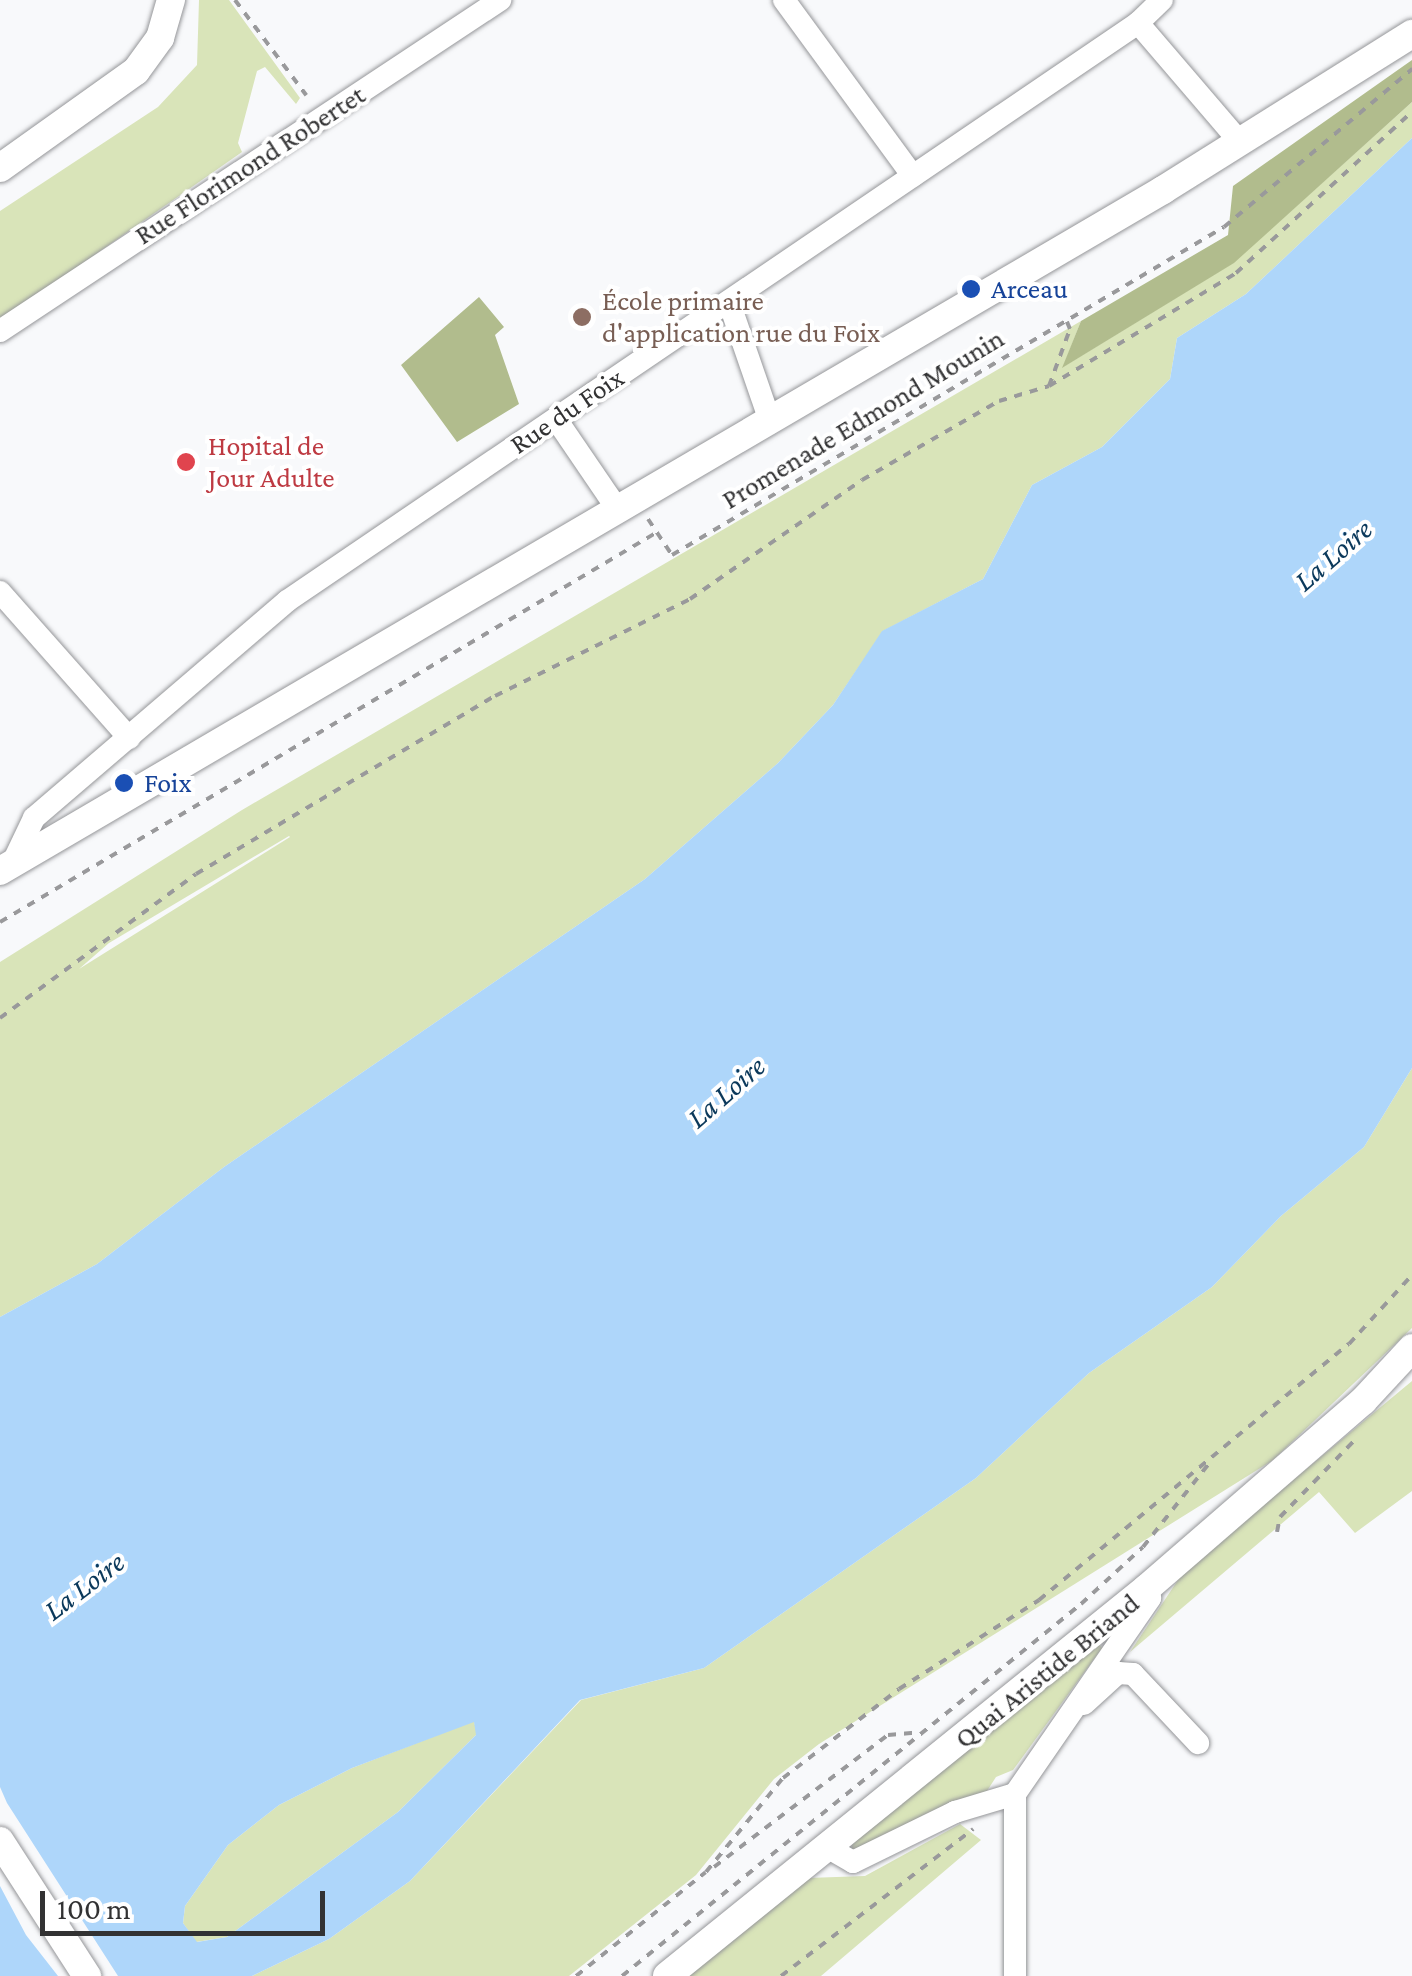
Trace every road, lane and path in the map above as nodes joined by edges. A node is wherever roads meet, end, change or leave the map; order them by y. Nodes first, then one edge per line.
1 (171, 0) edge
2 (235, 0) edge
3 (500, 0) edge
4 (784, 0) edge
5 (1162, 0) edge
6 (1138, 23) junction
7 (1412, 34) edge
8 (1412, 70) edge
9 (306, 95) dead end
10 (1412, 112) edge
11 (1242, 143) junction
12 (0, 168) edge
13 (914, 176) junction
14 (729, 302) junction
15 (1067, 322) junction
16 (0, 331) edge
17 (1048, 386) junction
18 (556, 419) junction
19 (770, 420) junction
20 (632, 510) junction
21 (658, 532) junction
22 (5, 608) edge
23 (129, 738) junction
24 (6, 868) edge
25 (0, 922) edge
26 (0, 1018) edge
27 (1412, 1275) edge
28 (1412, 1348) edge
29 (1356, 1438) dead end
30 (1212, 1460) junction
31 (1277, 1532) dead end
32 (1147, 1588) junction
33 (1071, 1704) junction
34 (922, 1732) junction
35 (1198, 1743) dead end
36 (1015, 1794) junction
37 (977, 1826) dead end
38 (0, 1841) edge
39 (828, 1847) junction
40 (706, 1872) junction
41 (87, 1976) edge
42 (576, 1976) edge
43 (622, 1976) edge
44 (667, 1976) edge
45 (781, 1976) edge
46 (1016, 1976) edge

1 - 12 main road
2 - 9 path
3 - 16 street, Rue Florimond Robertet
4 - 13 street
5 - 6 street, Rue du Foix
6 - 11 street
6 - 13 street, Rue du Foix
7 - 11 main road
8 - 15 path, Promenade Edmond Mounin
10 - 17 path
11 - 19 main road
13 - 14 street, Rue du Foix
14 - 18 street, Rue du Foix
14 - 19 street
15 - 17 path
15 - 21 path, Promenade Edmond Mounin
17 - 26 path
18 - 20 street
18 - 23 street, Rue du Foix
19 - 20 main road
20 - 21 path
20 - 24 main road
21 - 25 path
22 - 23 street
23 - 24 street, Rue du Foix
27 - 30 path
28 - 32 main road, Quai Aristide Briand
29 - 31 path
30 - 34 path
30 - 40 path
32 - 33 street
32 - 39 main road, Quai Aristide Briand
33 - 35 street
33 - 36 street
34 - 40 path
34 - 43 path
36 - 39 street
36 - 46 street
37 - 45 path
38 - 41 main road
39 - 44 main road, Quai Aristide Briand
40 - 42 path

